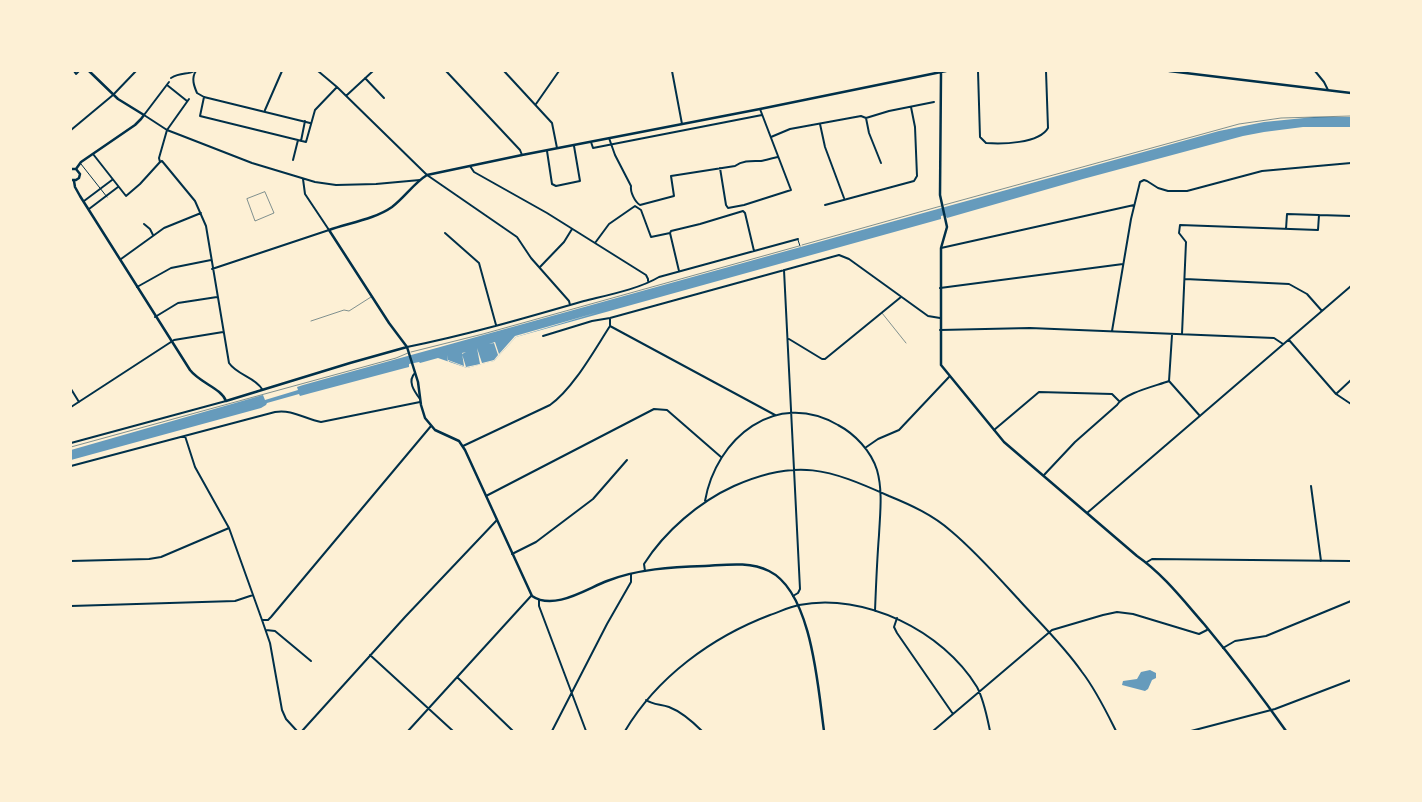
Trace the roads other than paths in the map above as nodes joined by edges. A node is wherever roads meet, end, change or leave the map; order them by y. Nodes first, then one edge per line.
1 (74, 71) edge
2 (79, 71) edge
3 (89, 71) edge
4 (136, 71) edge
5 (195, 71) edge
6 (282, 71) edge
7 (318, 71) edge
8 (373, 71) edge
9 (446, 71) edge
10 (504, 71) edge
11 (559, 71) edge
12 (672, 71) edge
13 (946, 71) edge
14 (978, 71) edge
15 (1046, 71) edge
16 (1169, 71) edge
17 (1315, 71) edge
18 (941, 72) edge
19 (171, 78) dead end
20 (364, 78) junction
21 (337, 87) junction
22 (1328, 90) junction
23 (197, 93) junction
24 (1351, 93) edge
25 (114, 95) junction
26 (347, 96) junction
27 (193, 97) dead end
28 (204, 97) junction
29 (384, 98) dead end
30 (934, 102) dead end
31 (536, 104) junction
32 (911, 107) junction
33 (760, 109) junction
34 (265, 111) junction
35 (144, 115) junction
36 (762, 115) junction
37 (1351, 116) edge
38 (866, 118) junction
39 (305, 121) junction
40 (311, 123) junction
41 (682, 124) junction
42 (820, 124) junction
43 (71, 130) edge
44 (167, 130) junction
45 (771, 137) junction
46 (609, 138) junction
47 (300, 140) junction
48 (591, 142) junction
49 (612, 144) junction
50 (574, 146) junction
51 (558, 148) junction
52 (547, 151) junction
53 (93, 154) junction
54 (522, 155) junction
55 (778, 157) junction
56 (293, 160) dead end
57 (160, 162) junction
58 (80, 163) junction
59 (881, 163) dead end
60 (1351, 163) edge
61 (470, 166) junction
62 (720, 168) junction
63 (71, 169) edge
64 (76, 169) junction
65 (427, 175) junction
66 (303, 178) junction
67 (112, 180) junction
68 (420, 180) junction
69 (73, 181) edge
70 (118, 187) junction
71 (100, 188) junction
72 (107, 196) junction
73 (844, 199) junction
74 (83, 201) junction
75 (1134, 204) junction
76 (825, 205) dead end
77 (942, 207) junction
78 (89, 209) junction
79 (274, 213) joint
80 (201, 214) junction
81 (1319, 215) junction
82 (1351, 216) edge
83 (144, 224) dead end
84 (1286, 228) junction
85 (572, 229) junction
86 (329, 230) junction
87 (445, 233) dead end
88 (670, 233) junction
89 (153, 236) junction
90 (798, 239) joint
91 (595, 243) junction
92 (800, 246) junction
93 (941, 248) junction
94 (754, 251) junction
95 (120, 260) junction
96 (211, 260) junction
97 (1123, 264) junction
98 (540, 268) junction
99 (212, 269) junction
100 (784, 270) junction
101 (679, 271) junction
102 (1184, 279) junction
103 (648, 282) junction
104 (1351, 286) edge
105 (137, 288) junction
106 (940, 288) junction
107 (372, 296) junction
108 (901, 296) junction
109 (217, 297) junction
110 (570, 305) junction
111 (1322, 311) junction
112 (882, 313) junction
113 (155, 317) junction
114 (610, 318) junction
115 (940, 318) junction
116 (311, 321) dead end
117 (496, 325) junction
118 (610, 326) junction
119 (940, 330) junction
120 (1112, 331) junction
121 (223, 332) junction
122 (1172, 334) junction
123 (1182, 334) junction
124 (543, 336) dead end
125 (788, 338) junction
126 (1289, 340) junction
127 (171, 342) junction
128 (906, 343) dead end
129 (1283, 344) junction
130 (407, 347) junction
131 (410, 353) junction
132 (415, 373) junction
133 (949, 377) junction
134 (1351, 380) edge
135 (1169, 381) junction
136 (71, 390) edge
137 (262, 390) junction
138 (1336, 394) junction
139 (420, 400) junction
140 (226, 401) junction
141 (1119, 401) junction
142 (79, 402) junction
143 (1351, 404) edge
144 (71, 407) edge
145 (792, 412) junction
146 (775, 415) junction
147 (1200, 416) junction
148 (431, 426) junction
149 (994, 430) junction
150 (185, 436) junction
151 (71, 443) edge
152 (462, 446) junction
153 (71, 447) edge
154 (865, 448) junction
155 (721, 457) junction
156 (627, 460) dead end
157 (71, 466) edge
158 (795, 470) junction
159 (1044, 475) junction
160 (1311, 486) dead end
161 (880, 492) junction
162 (486, 496) junction
163 (706, 501) junction
164 (1087, 513) junction
165 (497, 520) junction
166 (229, 528) junction
167 (512, 554) junction
168 (71, 561) edge
169 (1321, 561) junction
170 (1351, 561) edge
171 (1146, 563) junction
172 (645, 571) junction
173 (631, 574) junction
174 (252, 595) junction
175 (532, 596) junction
176 (793, 596) junction
177 (540, 600) junction
178 (1351, 602) edge
179 (797, 605) junction
180 (71, 606) edge
181 (875, 611) junction
182 (897, 618) junction
183 (262, 620) junction
184 (1208, 629) junction
185 (266, 630) junction
186 (1049, 632) junction
187 (1223, 648) junction
188 (370, 655) junction
189 (310, 661) dead end
190 (457, 678) junction
191 (1351, 680) edge
192 (571, 692) junction
193 (979, 692) junction
194 (646, 700) junction
195 (428, 708) junction
196 (1271, 709) junction
197 (953, 714) junction
198 (297, 731) edge
199 (302, 731) edge
200 (408, 731) edge
201 (452, 731) edge
202 (513, 731) edge
203 (552, 731) edge
204 (586, 731) edge
205 (625, 731) edge
206 (702, 731) edge
207 (824, 731) edge
208 (934, 731) edge
209 (990, 731) edge
210 (1116, 731) edge
211 (1192, 731) edge
212 (1286, 731) edge

1 - 2 street
3 - 25 street
4 - 25 street
5 - 19 street
5 - 23 street
6 - 34 street
7 - 21 street
8 - 20 street
9 - 54 street
10 - 31 street
11 - 31 street
12 - 41 street
13 - 18 street
14 - 15 street
16 - 22 street
17 - 22 street
18 - 33 street
18 - 77 street
20 - 26 street
20 - 29 street
21 - 26 street
21 - 40 street
22 - 24 street
23 - 27 street
23 - 28 street
25 - 35 street
25 - 43 street
26 - 65 street
28 - 34 street
28 - 47 street
30 - 32 street
31 - 51 street
32 - 38 street
32 - 73 street
33 - 36 street
33 - 41 street
34 - 39 street
35 - 44 street
35 - 44 street
35 - 53 street
36 - 45 street
36 - 49 street
37 - 77 lane
38 - 42 street
38 - 59 street
39 - 40 street
39 - 47 street
40 - 47 street
41 - 46 street
42 - 45 street
42 - 73 street
44 - 57 street
44 - 66 street
45 - 55 street
46 - 48 street
46 - 49 street
47 - 56 street
48 - 49 street
48 - 50 street
49 - 62 street
50 - 51 street
50 - 52 street
51 - 52 street
52 - 54 street
53 - 58 street
53 - 67 street
54 - 61 street
55 - 62 street
55 - 62 street
57 - 70 street
57 - 80 street
58 - 64 street
58 - 71 street
60 - 75 street
61 - 65 street
61 - 85 street
63 - 64 street
64 - 69 street
65 - 68 street
65 - 98 street
66 - 68 street
66 - 86 street
67 - 70 street
67 - 71 street
68 - 86 street
69 - 74 street
70 - 72 street
71 - 72 street
71 - 74 street
72 - 78 street
73 - 76 street
74 - 78 street
75 - 93 street
75 - 97 street
77 - 92 lane
77 - 93 street
78 - 95 street
79 - 79 lane
80 - 89 street
80 - 96 street
81 - 82 street
81 - 84 street
81 - 84 street
83 - 89 street
84 - 102 street
85 - 91 street
85 - 98 street
86 - 99 street
86 - 107 street
87 - 117 street
88 - 91 street
88 - 94 street
88 - 101 street
89 - 95 street
90 - 92 street
90 - 94 street
91 - 103 street
92 - 131 lane
93 - 106 street
94 - 101 street
95 - 105 street
96 - 99 street
96 - 105 street
97 - 106 street
97 - 120 street
98 - 110 street
99 - 109 street
100 - 108 street
100 - 114 street
100 - 125 street
101 - 103 street
102 - 111 street
102 - 123 street
103 - 110 street
104 - 111 street
105 - 113 street
106 - 115 street
107 - 116 lane
107 - 130 street
108 - 112 street
108 - 115 street
109 - 113 street
109 - 121 street
110 - 117 street
111 - 126 street
112 - 125 street
112 - 128 lane
113 - 127 street
114 - 118 street
114 - 124 street
115 - 119 street
117 - 130 street
118 - 146 street
118 - 152 street
119 - 120 street
119 - 133 street
120 - 122 street
121 - 127 street
121 - 137 street
122 - 123 street
122 - 135 street
123 - 129 street
125 - 145 street
126 - 129 street
126 - 138 street
127 - 140 street
127 - 142 street
129 - 147 street
130 - 131 street
130 - 137 street
131 - 132 street
131 - 153 lane
132 - 139 street
132 - 139 street
133 - 149 street
133 - 154 street
134 - 138 street
135 - 141 street
135 - 147 street
136 - 142 street
137 - 140 street
138 - 143 street
139 - 148 street
139 - 150 street
140 - 151 street
141 - 149 street
141 - 159 street
142 - 144 street
145 - 146 street
145 - 154 street
145 - 158 street
146 - 155 street
147 - 164 street
148 - 152 street
148 - 183 street
149 - 159 street
150 - 157 street
150 - 166 street
152 - 162 street
154 - 161 street
155 - 162 street
155 - 163 street
156 - 167 street
158 - 161 street
158 - 163 street
158 - 176 street
159 - 164 street
160 - 169 street
161 - 181 street
161 - 186 street
162 - 165 street
163 - 172 street
164 - 171 street
165 - 167 street
165 - 188 street
166 - 168 street
166 - 174 street
167 - 175 street
169 - 170 street
169 - 171 street
171 - 184 street
172 - 173 street
172 - 176 street
173 - 177 street
173 - 192 street
174 - 180 street
174 - 183 street
175 - 177 street
175 - 190 street
176 - 179 street
177 - 192 street
178 - 187 street
179 - 181 street
179 - 194 street
179 - 207 street
181 - 182 street
182 - 193 street
182 - 197 street
183 - 185 street
184 - 186 street
184 - 187 street
185 - 189 street
185 - 198 street
186 - 193 street
186 - 210 street
187 - 196 street
188 - 195 street
188 - 199 street
190 - 195 street
190 - 202 street
191 - 196 street
192 - 203 street
192 - 204 street
193 - 197 street
193 - 209 street
194 - 205 street
194 - 206 street
195 - 200 street
195 - 201 street
196 - 211 street
196 - 212 street
197 - 208 street

